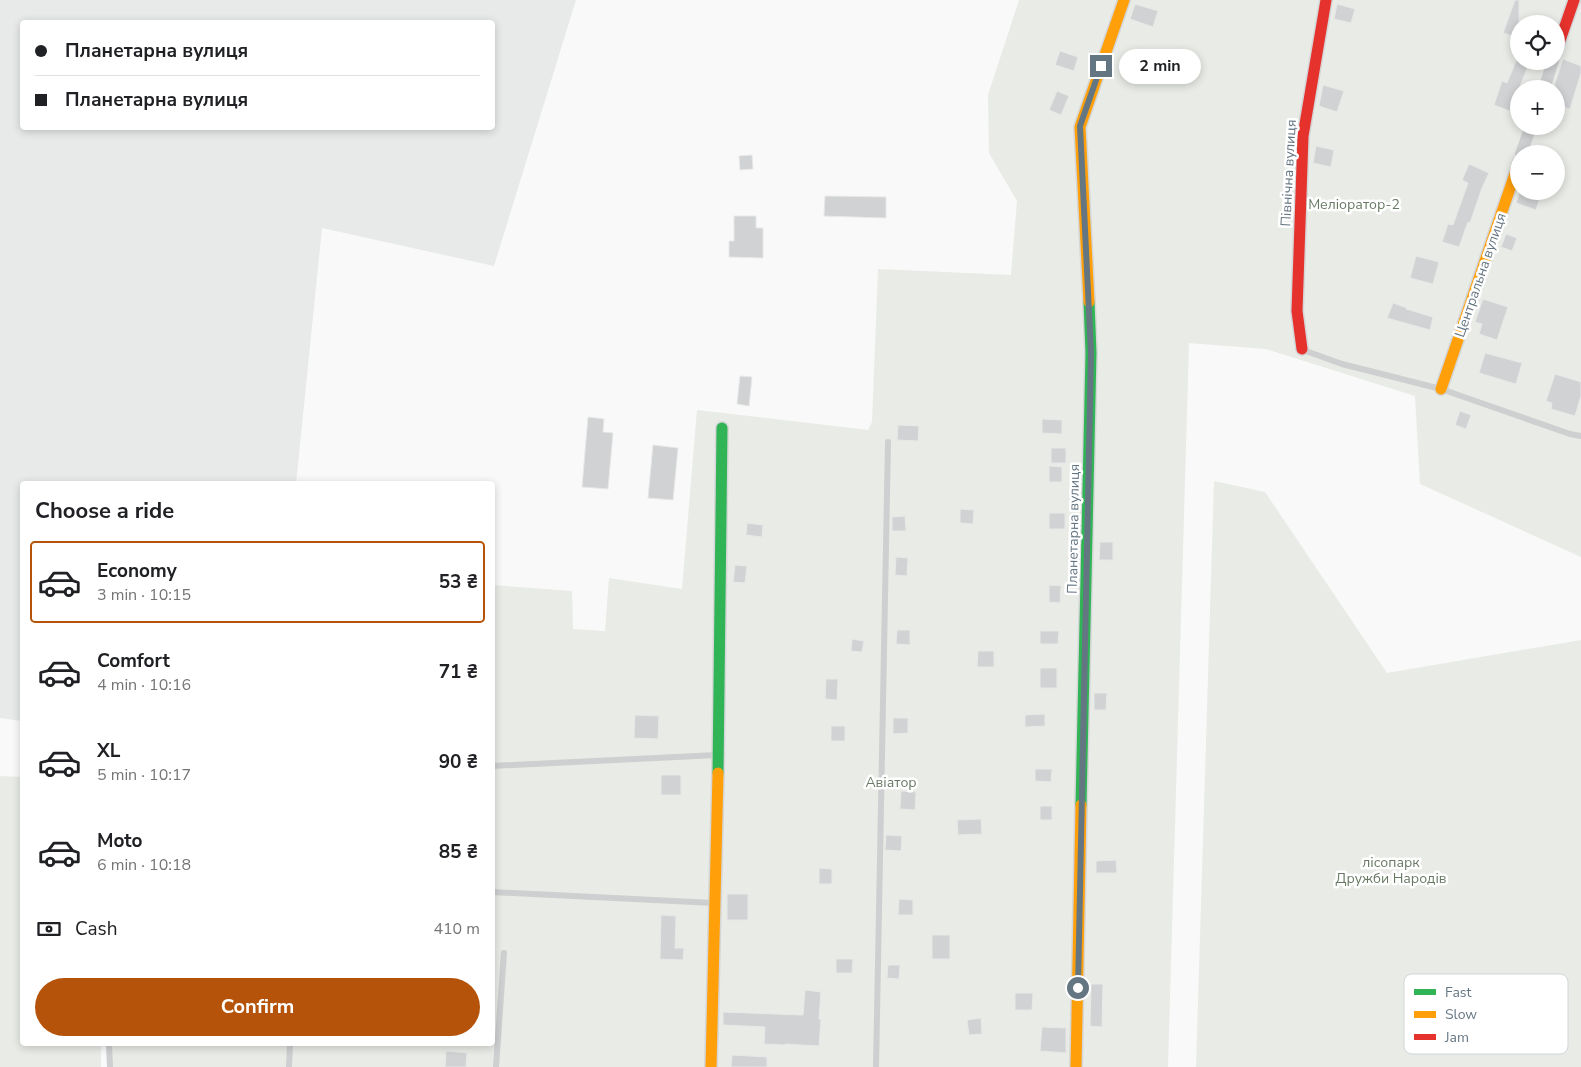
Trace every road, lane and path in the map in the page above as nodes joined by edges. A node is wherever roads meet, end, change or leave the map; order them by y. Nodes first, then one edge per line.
1 (1124, 0) edge
2 (1326, 0) edge
3 (1574, 0) edge
4 (1565, 26) edge
5 (1510, 188) edge
6 (1302, 350) joint
7 (1441, 389) junction
8 (722, 428) dead end
9 (1581, 436) edge
10 (888, 442) dead end
11 (718, 755) junction
12 (495, 766) edge
13 (495, 892) edge
14 (715, 903) junction
15 (504, 953) dead end
16 (109, 1046) edge
17 (290, 1046) edge
18 (110, 1067) edge
19 (289, 1067) edge
20 (496, 1067) edge
21 (711, 1067) edge
22 (876, 1067) edge
23 (1076, 1067) edge

1 - 23 street, Планетарна вулиця
2 - 6 street, Північна вулиця
3 - 4 street
5 - 7 street, Центральна вулиця
6 - 7 lane
7 - 9 lane
8 - 11 street
10 - 22 lane
11 - 12 lane
11 - 14 street
13 - 14 lane
14 - 21 street
15 - 20 lane
16 - 18 lane
17 - 19 lane

